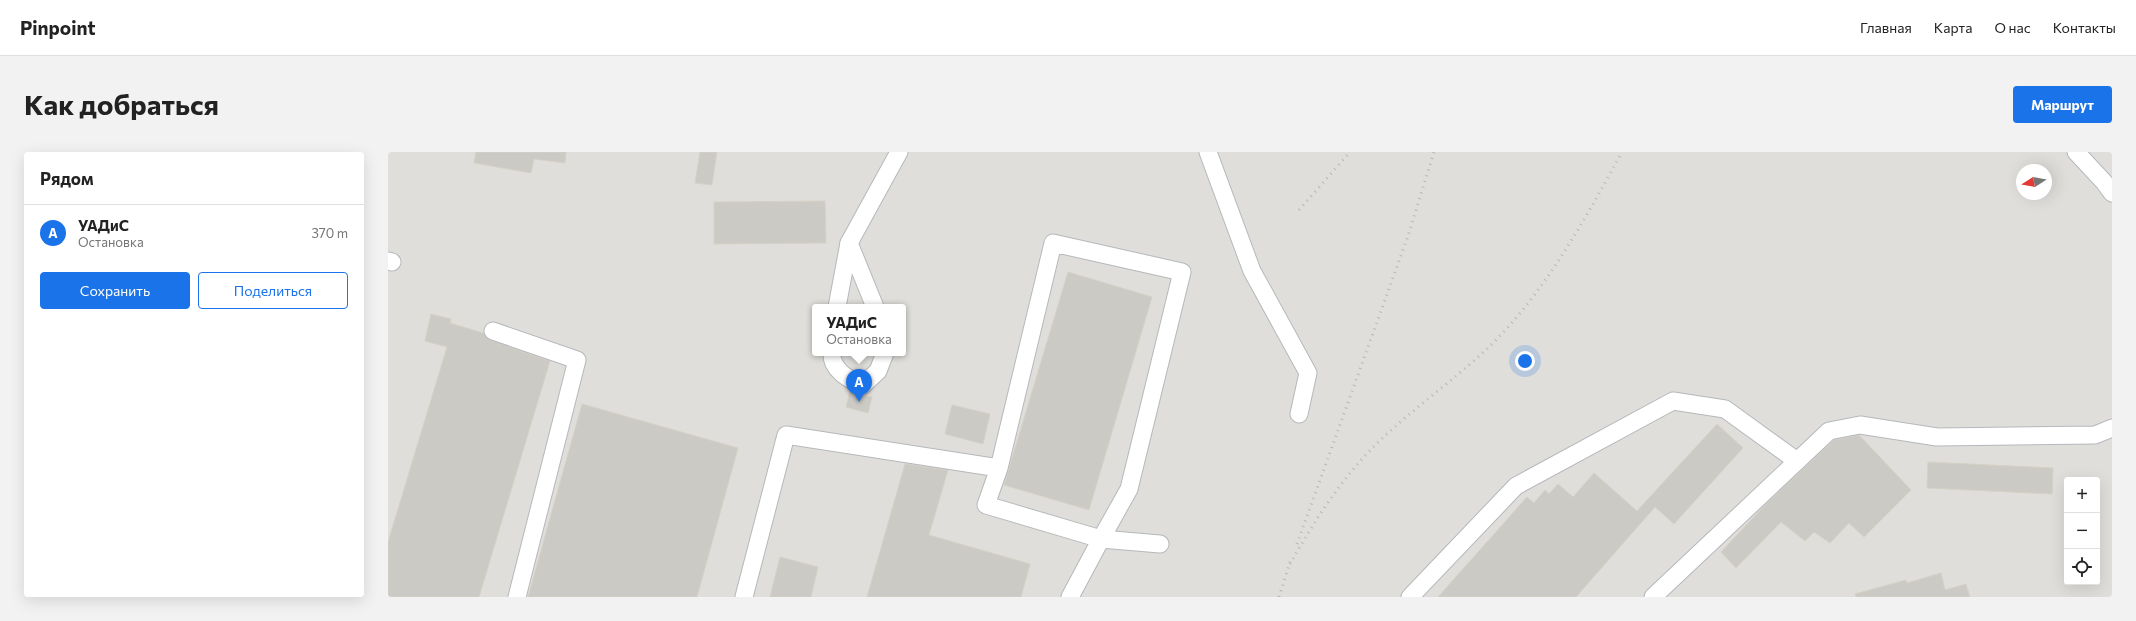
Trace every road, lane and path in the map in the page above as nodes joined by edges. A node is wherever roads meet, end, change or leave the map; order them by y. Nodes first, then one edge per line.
1 (899, 152) edge
2 (1208, 152) edge
3 (2076, 152) edge
4 (2109, 187) edge
5 (849, 243) junction
6 (838, 304) edge
7 (874, 304) edge
8 (493, 331) dead end
9 (832, 356) edge
10 (884, 356) edge
11 (1299, 414) dead end
12 (2112, 428) edge
13 (1797, 461) junction
14 (999, 468) junction
15 (1101, 539) junction
16 (1160, 544) dead end
17 (517, 597) edge
18 (744, 597) edge
19 (1070, 597) edge
20 (1410, 597) edge
21 (1653, 597) edge

1 - 5 street
2 - 11 street
3 - 4 street
5 - 6 street
5 - 7 street
8 - 17 street
9 - 10 street
12 - 13 street
13 - 20 street
13 - 21 street
14 - 15 street
14 - 15 street
14 - 18 street
15 - 16 street
15 - 19 street

